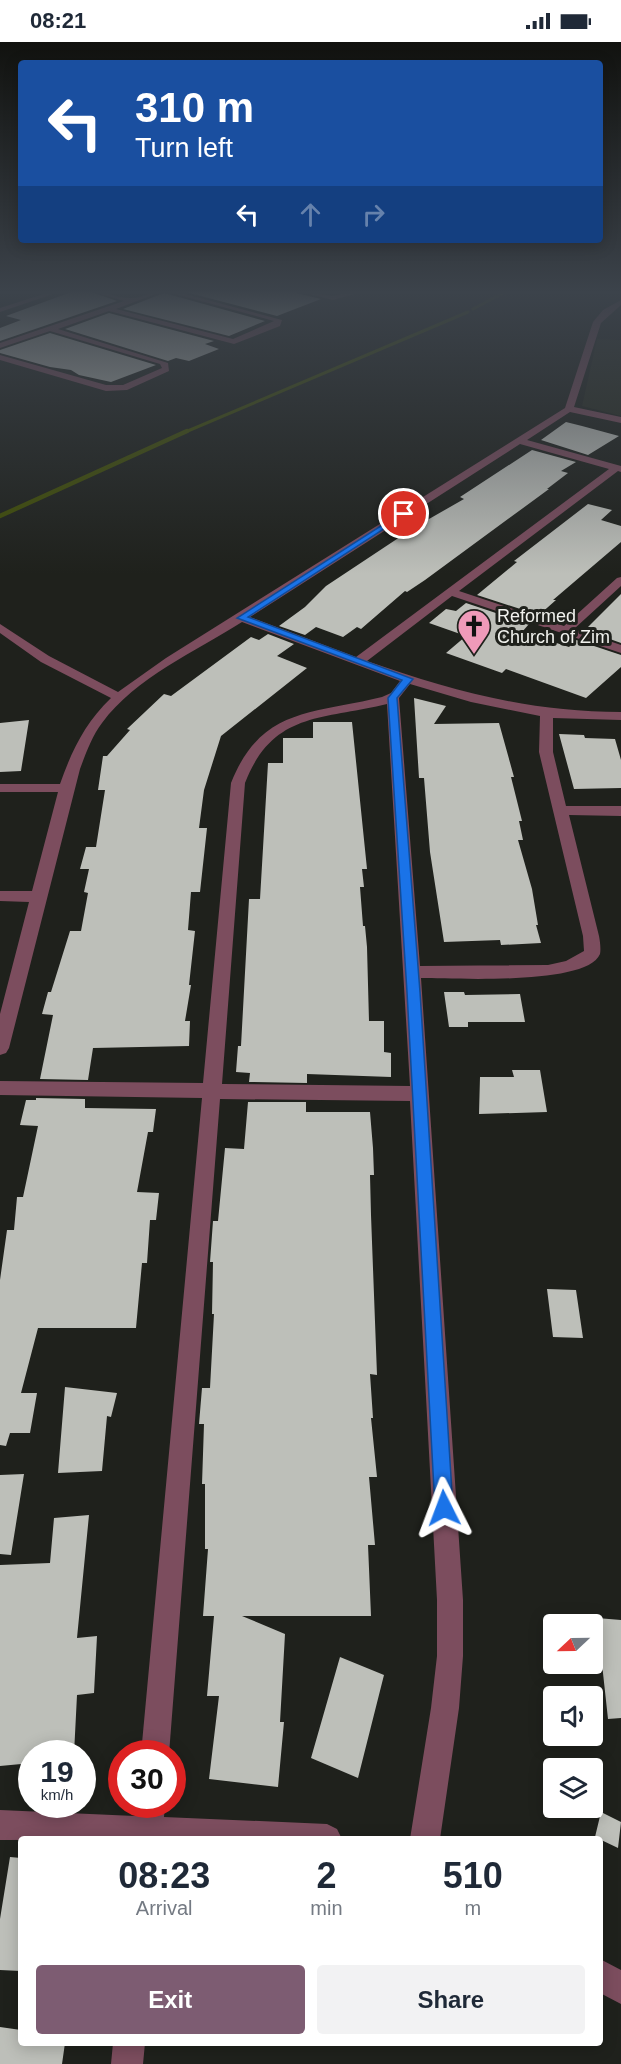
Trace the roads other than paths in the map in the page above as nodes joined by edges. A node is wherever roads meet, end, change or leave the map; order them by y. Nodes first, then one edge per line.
1 (97, 385) edge
2 (130, 385) edge
3 (577, 385) edge
4 (569, 409) junction
5 (621, 420) edge
6 (519, 441) junction
7 (619, 468) edge
8 (621, 580) edge
9 (450, 592) junction
10 (241, 618) junction
11 (0, 628) edge
12 (566, 630) junction
13 (621, 649) edge
14 (359, 662) junction
15 (408, 679) junction
16 (119, 697) junction
17 (393, 698) junction
18 (547, 713) junction
19 (621, 716) edge
20 (0, 788) edge
21 (66, 788) junction
22 (562, 810) junction
23 (621, 811) edge
24 (0, 896) edge
25 (39, 897) junction
26 (412, 972) junction
27 (1, 1037) edge
28 (0, 1088) edge
29 (213, 1091) junction
30 (420, 1094) junction
31 (156, 1740) edge
32 (0, 1825) edge
33 (149, 1825) edge
34 (289, 1836) edge
35 (425, 1836) edge
36 (603, 1977) edge
37 (621, 1988) edge
38 (129, 2046) edge
39 (127, 2064) edge

1 - 2 street
3 - 4 street
4 - 5 street
4 - 6 street
6 - 7 street
6 - 10 street
7 - 9 street
8 - 12 street
9 - 12 street
9 - 14 street
10 - 14 street
10 - 16 street
11 - 16 street
12 - 13 street
14 - 15 street
15 - 17 street
15 - 18 street
16 - 21 street
17 - 26 street
17 - 29 street
18 - 19 street
18 - 22 street
20 - 21 street
21 - 25 street
22 - 23 street
22 - 26 street
24 - 25 street
25 - 27 street
26 - 30 street
28 - 29 street
29 - 30 street
29 - 31 street
30 - 35 street
32 - 33 street
33 - 34 street
36 - 37 street
38 - 39 street

